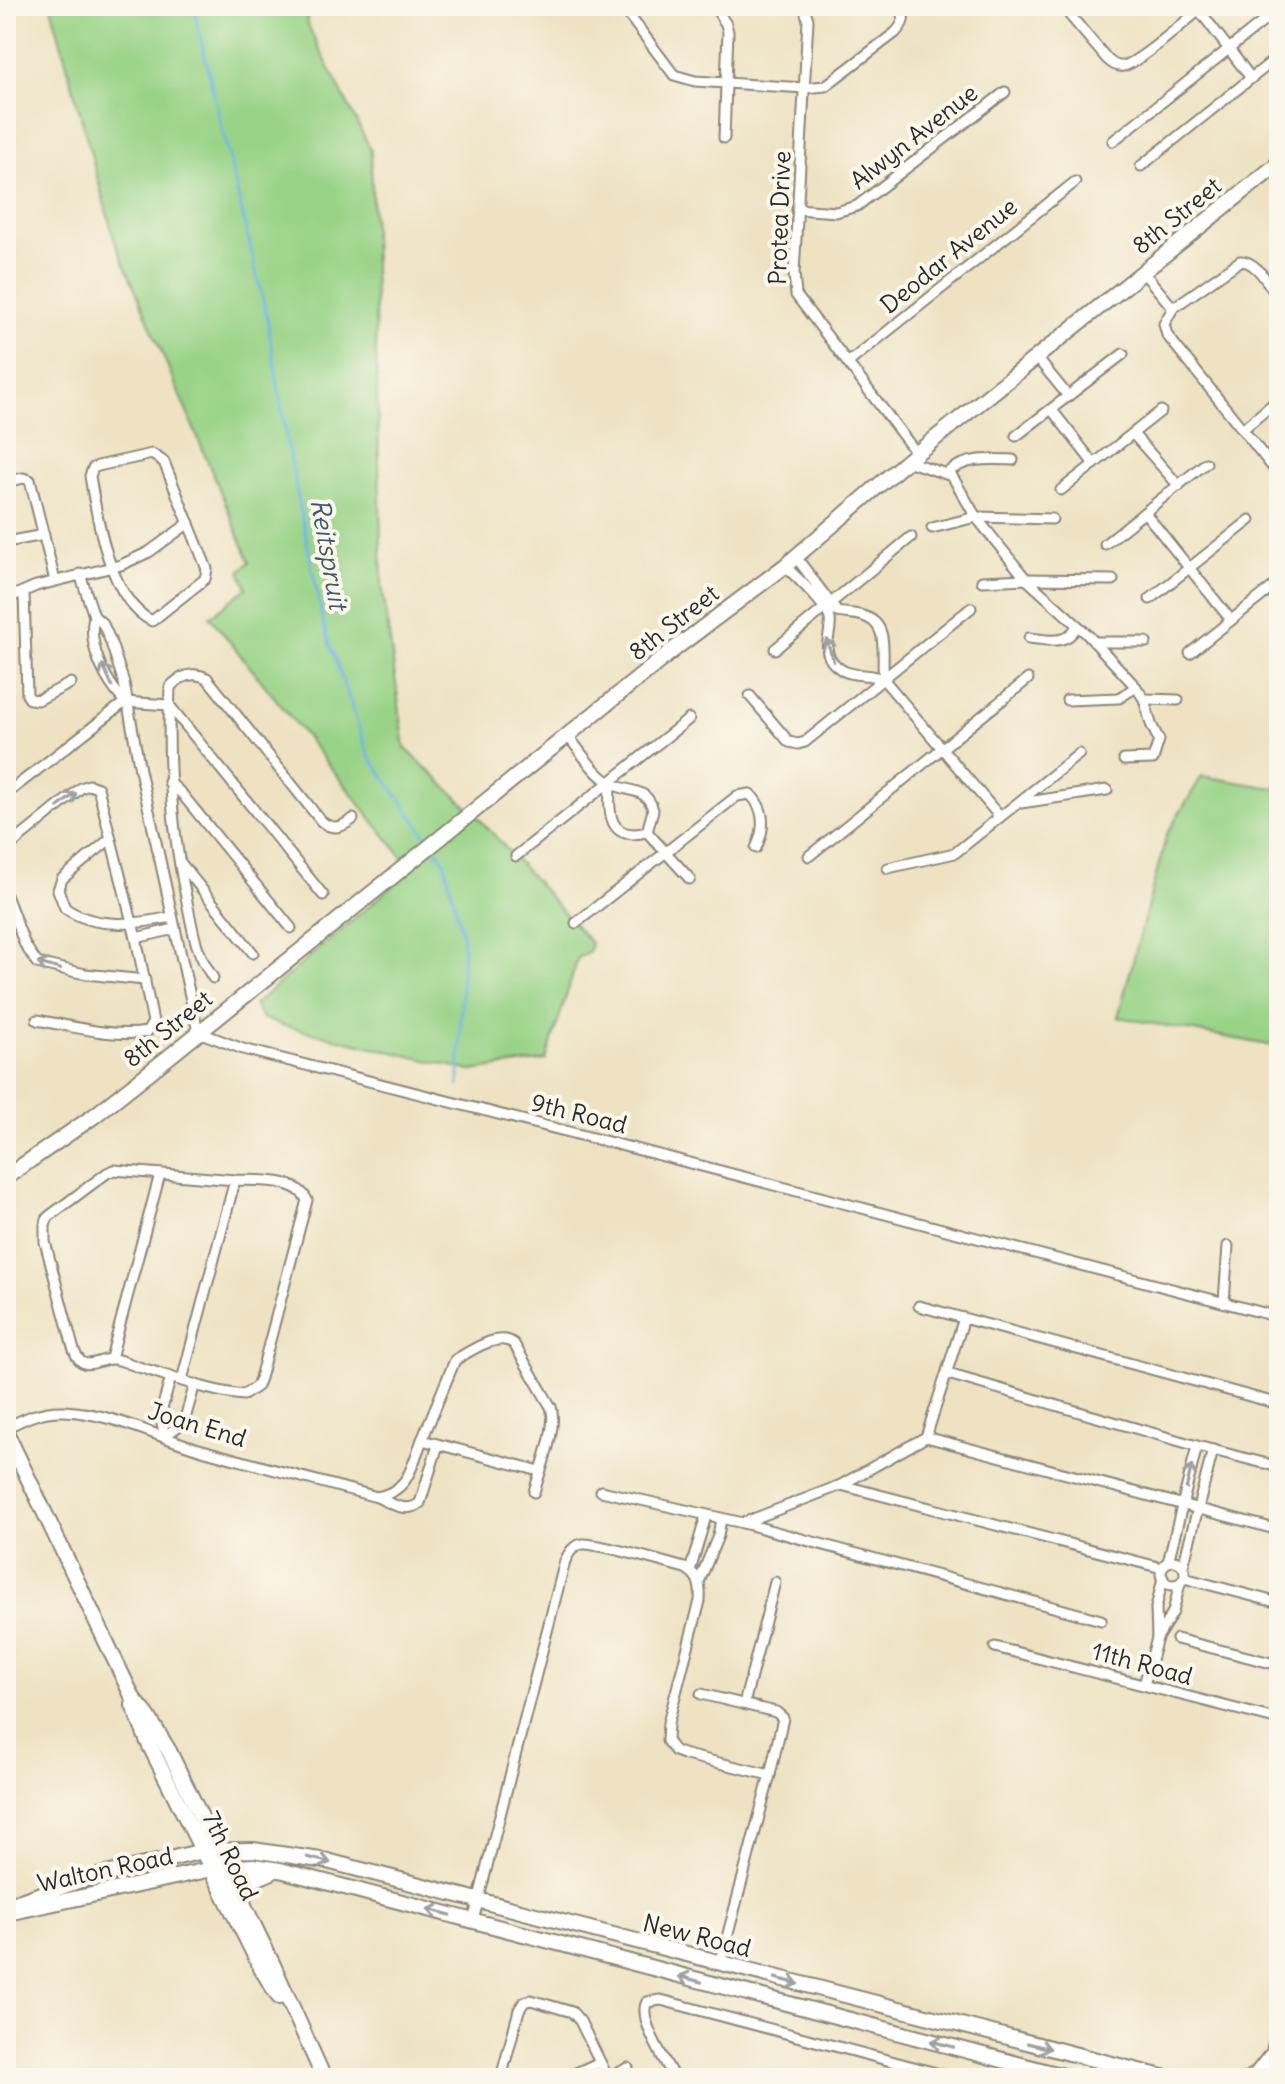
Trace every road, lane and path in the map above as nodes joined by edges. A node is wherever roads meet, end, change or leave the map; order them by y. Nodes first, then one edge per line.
1 (622, 6) edge
2 (714, 6) edge
3 (804, 6) edge
4 (900, 6) edge
5 (1062, 6) edge
6 (1201, 8) edge
7 (1279, 9) edge
8 (1228, 52) junction
9 (1279, 56) edge
10 (1251, 78) junction
11 (726, 83) junction
12 (805, 88) junction
13 (1005, 92) dead end
14 (724, 138) dead end
15 (1113, 141) dead end
16 (1279, 163) edge
17 (1141, 166) dead end
18 (1075, 182) dead end
19 (797, 209) junction
20 (1143, 272) junction
21 (1279, 298) edge
22 (1173, 308) junction
23 (1123, 354) dead end
24 (1037, 358) junction
25 (849, 362) junction
26 (1068, 396) junction
27 (1279, 399) edge
28 (1052, 410) junction
29 (1161, 411) dead end
30 (1243, 429) junction
31 (1134, 435) junction
32 (1016, 436) dead end
33 (912, 458) junction
34 (1013, 460) dead end
35 (1206, 463) dead end
36 (1094, 464) junction
37 (947, 473) junction
38 (1279, 475) edge
39 (6, 482) edge
40 (1179, 486) junction
41 (1061, 490) dead end
42 (1146, 514) junction
43 (976, 517) junction
44 (1052, 519) dead end
45 (1250, 520) dead end
46 (189, 523) junction
47 (932, 528) dead end
48 (44, 535) junction
49 (911, 537) dead end
50 (6, 542) edge
51 (1105, 544) dead end
52 (791, 561) junction
53 (1189, 566) junction
54 (112, 567) junction
55 (80, 574) junction
56 (1026, 579) junction
57 (1113, 580) dead end
58 (55, 581) junction
59 (982, 581) dead end
60 (1279, 582) edge
61 (24, 592) junction
62 (6, 599) edge
63 (1150, 599) dead end
64 (828, 607) junction
65 (971, 608) dead end
66 (94, 616) junction
67 (1231, 620) junction
68 (1077, 626) junction
69 (1029, 638) dead end
70 (1094, 642) junction
71 (1146, 642) dead end
72 (775, 649) dead end
73 (1190, 653) dead end
74 (1028, 679) dead end
75 (884, 680) junction
76 (71, 683) dead end
77 (1136, 687) junction
78 (750, 696) dead end
79 (1144, 699) junction
80 (1067, 700) dead end
81 (1178, 700) dead end
82 (125, 702) junction
83 (169, 705) junction
84 (689, 719) dead end
85 (568, 736) junction
86 (945, 748) junction
87 (1079, 754) dead end
88 (1124, 760) dead end
89 (169, 782) junction
90 (610, 783) junction
91 (1107, 790) dead end
92 (6, 794) edge
93 (1018, 803) junction
94 (1000, 817) junction
95 (353, 819) dead end
96 (647, 832) junction
97 (110, 839) junction
98 (756, 848) dead end
99 (6, 849) edge
100 (666, 853) junction
101 (516, 856) dead end
102 (809, 856) dead end
103 (178, 858) junction
104 (888, 868) dead end
105 (690, 879) dead end
106 (6, 895) edge
107 (323, 895) dead end
108 (172, 917) junction
109 (576, 923) dead end
110 (132, 924) junction
111 (291, 928) dead end
112 (175, 929) junction
113 (136, 938) junction
114 (253, 953) dead end
115 (213, 978) dead end
116 (145, 980) junction
117 (37, 1020) dead end
118 (198, 1032) junction
119 (94, 1116) junction
120 (160, 1174) junction
121 (6, 1177) edge
122 (235, 1180) junction
123 (6, 1189) edge
124 (1228, 1246) dead end
125 (1224, 1302) junction
126 (919, 1306) dead end
127 (1279, 1317) edge
128 (964, 1318) junction
129 (111, 1358) junction
130 (948, 1374) junction
131 (171, 1377) junction
132 (182, 1380) junction
133 (195, 1384) junction
134 (1279, 1404) edge
135 (6, 1430) edge
136 (165, 1436) junction
137 (926, 1437) junction
138 (422, 1440) junction
139 (438, 1445) junction
140 (1197, 1446) junction
141 (1213, 1450) junction
142 (6, 1451) edge
143 (1279, 1467) edge
144 (540, 1471) junction
145 (404, 1484) junction
146 (841, 1485) junction
147 (423, 1491) junction
148 (601, 1491) dead end
149 (534, 1492) dead end
150 (377, 1497) junction
151 (1183, 1504) junction
152 (1198, 1508) junction
153 (706, 1516) junction
154 (721, 1519) junction
155 (743, 1523) junction
156 (1279, 1530) edge
157 (1183, 1566) junction
158 (70, 1569) junction
159 (1164, 1569) junction
160 (690, 1571) junction
161 (1182, 1580) junction
162 (699, 1582) junction
163 (775, 1582) dead end
164 (1279, 1603) edge
165 (1101, 1620) dead end
166 (1157, 1638) junction
167 (1177, 1639) dead end
168 (995, 1647) dead end
169 (1279, 1665) edge
170 (1144, 1685) junction
171 (701, 1694) dead end
172 (744, 1704) junction
173 (1279, 1720) edge
174 (770, 1775) junction
175 (210, 1851) junction
176 (218, 1869) junction
177 (280, 1870) junction
178 (478, 1902) junction
179 (6, 1906) edge
180 (243, 1907) junction
181 (6, 1913) edge
182 (473, 1921) junction
183 (611, 1958) junction
184 (720, 1964) junction
185 (1279, 2020) edge
186 (299, 2028) junction
187 (1270, 2057) junction
188 (600, 2062) junction
189 (1117, 2065) junction
190 (628, 2068) dead end
191 (324, 2078) edge
192 (501, 2078) edge
193 (565, 2078) edge
194 (674, 2078) edge
195 (955, 2078) edge
196 (1071, 2078) edge
197 (1136, 2078) edge
198 (1166, 2078) edge
199 (1250, 2078) edge
200 (1265, 2078) edge

1 - 11 street
2 - 11 street
3 - 12 street, Protea Drive
4 - 12 street
5 - 6 street
6 - 8 street
7 - 8 street
8 - 10 street
8 - 15 street
9 - 10 street
10 - 17 street
11 - 12 street
11 - 14 street
12 - 19 street, Protea Drive
13 - 19 street, Alwyn Avenue
16 - 20 street, 8th Street
18 - 25 street, Deodar Avenue
19 - 25 street, Protea Drive
20 - 22 street
20 - 24 street, 8th Street
21 - 22 street
22 - 30 street
23 - 26 street
24 - 26 street
24 - 33 street, 8th Street
25 - 33 street, Protea Drive
26 - 28 street
27 - 30 street
28 - 32 street
28 - 36 street
29 - 31 street
30 - 38 street
31 - 36 street
31 - 40 street
33 - 37 street
33 - 52 street, 8th Street
34 - 37 street
35 - 40 street
36 - 41 street
37 - 43 street
39 - 48 street
40 - 42 street
42 - 51 street
42 - 53 street
43 - 44 street
43 - 47 street
43 - 56 street
45 - 53 street
46 - 54 street
46 - 54 street
46 - 54 street
48 - 50 street
48 - 58 street
49 - 64 street
52 - 64 street
52 - 85 street, 8th Street
53 - 63 street
53 - 67 street
54 - 55 street
55 - 58 street
55 - 66 street
56 - 57 street
56 - 59 street
56 - 68 street
58 - 61 street
60 - 67 street
61 - 62 street
61 - 76 street
64 - 72 street
64 - 75 street
75 -> 64 street
65 - 75 street
66 - 82 street
82 -> 66 street
67 - 73 street
68 - 69 street
68 - 70 street
70 - 71 street
70 - 77 street
74 - 86 street
75 - 78 street
75 - 86 street
77 - 79 street
77 - 80 street
79 - 81 street
79 - 88 street
82 - 83 street
82 - 92 street
82 - 108 street
83 - 89 street
83 - 95 street
83 - 107 street
84 - 90 street
85 - 90 street
85 - 118 street, 8th Street
86 - 94 street
86 - 102 street
87 - 93 street
89 - 103 street
89 - 111 street
90 - 96 street
90 - 96 street
90 - 101 street
91 - 93 street
93 - 94 street
94 - 104 street
96 - 100 street
99 -> 97 street
97 - 110 street
97 - 110 street
98 - 100 street
100 - 105 street
100 - 109 street
103 - 114 street
103 - 115 street
116 -> 106 street
108 - 110 street
108 - 112 street
110 - 113 street
112 - 113 street
112 - 118 street
113 - 116 street
116 - 117 street
118 - 119 street, 8th Street
118 - 125 street, 9th Road
119 - 121 street, 8th Street
119 - 123 street, 8th Street
120 - 122 street
120 - 129 street
120 - 129 street
122 - 132 street
122 - 133 street
124 - 125 street
125 - 127 street, 9th Road
126 - 128 street
128 - 130 street
128 - 134 street
129 - 131 street
130 - 137 street
130 - 140 street
131 - 132 street
131 - 136 street
132 - 133 street
133 - 136 street
135 - 136 street, Joan End
135 - 158 street, 7th Road
136 - 150 street, Joan End
137 - 146 street
137 - 151 street
138 - 139 street
138 - 144 street
138 - 145 street
139 - 144 street
139 - 147 street
140 - 141 street
151 -> 140 street
141 - 143 street
141 - 152 street
142 - 158 street, 7th Road
144 - 149 street
145 - 147 street
145 - 150 street
146 - 155 street
146 - 159 street
147 - 150 street, Joan End
148 - 153 street
151 - 152 street
151 - 159 street
152 - 156 street
152 - 157 street
153 - 154 street
153 - 160 street
154 - 155 street
154 - 162 street
155 - 165 street
157 - 159 street
157 - 161 street
158 - 175 street, 7th Road
159 - 161 street
159 - 166 street
160 - 162 street
160 - 178 street
161 - 164 street
161 - 166 street
162 - 174 street
163 - 172 street
166 - 170 street
167 - 169 street
168 - 170 street, 11th Road
170 - 173 street, 11th Road
171 - 172 street
172 - 174 street
174 - 184 street
175 - 176 street, 7th Road
175 -> 178 street, New Road
175 - 179 street, Walton Road
176 - 177 street, New Road
176 - 180 street, 7th Road
176 - 181 street, Walton Road
176 - 186 street, 7th Road
177 - 180 street
182 -> 177 street, New Road
178 - 182 street
178 - 183 street
178 - 184 street, New Road
180 - 186 street, 7th Road
182 - 183 street, New Road
196 -> 183 street, New Road
184 -> 189 street, New Road
185 - 187 street
186 - 191 street, 7th Road
187 - 199 street
187 - 200 street
188 - 190 street
188 - 192 street
188 - 193 street
189 - 197 street
189 - 198 street, New Road
194 - 195 street

